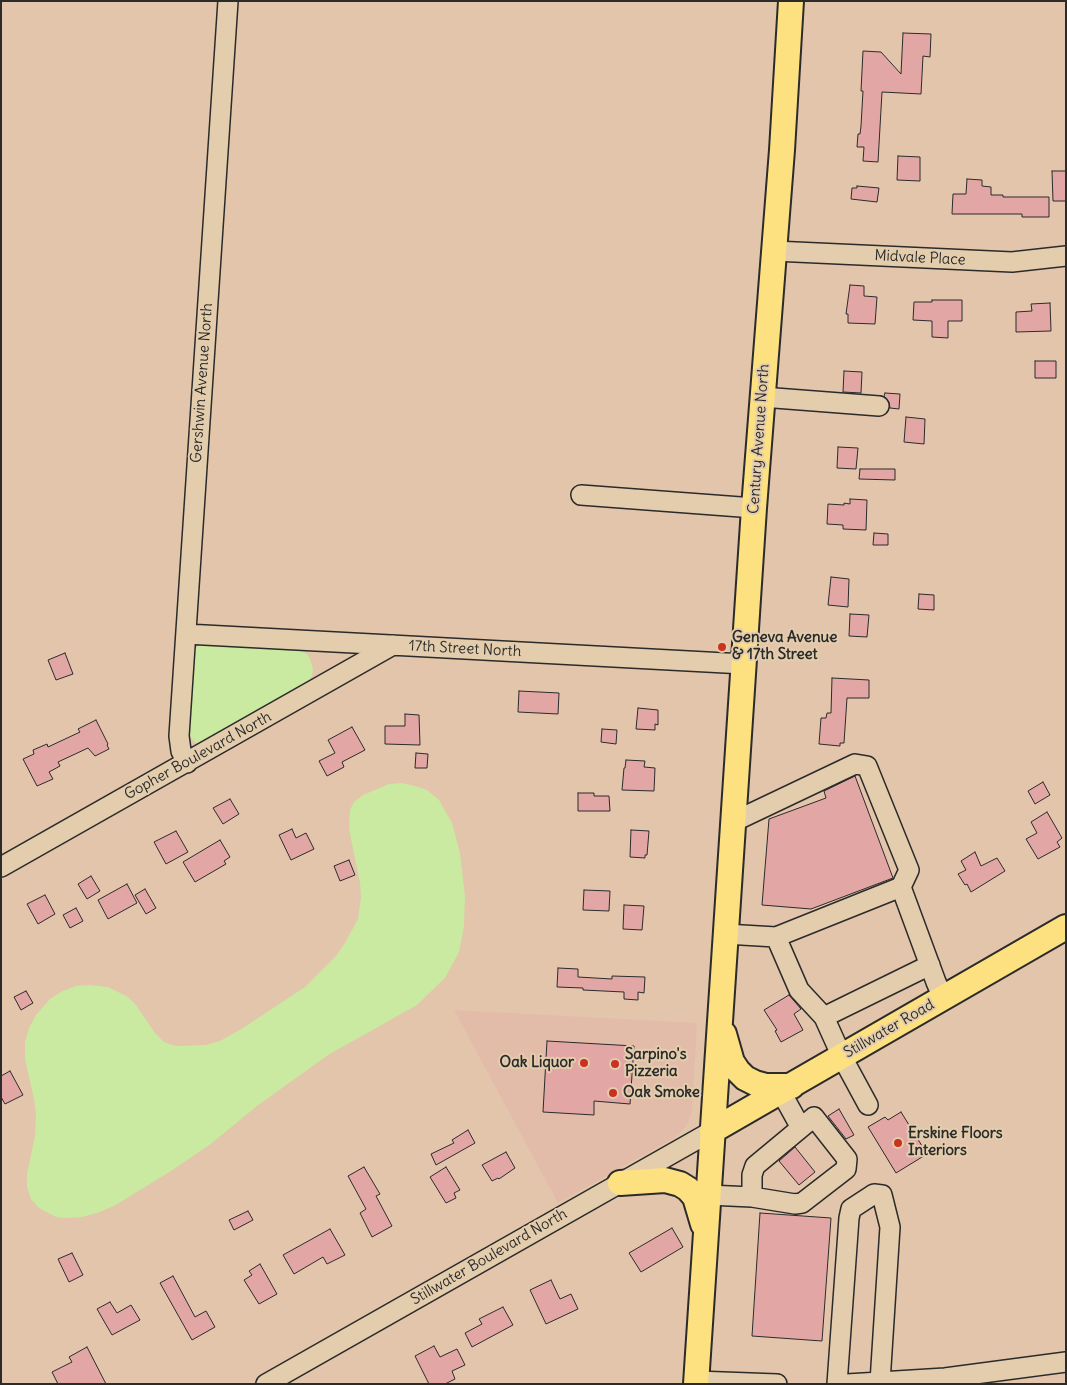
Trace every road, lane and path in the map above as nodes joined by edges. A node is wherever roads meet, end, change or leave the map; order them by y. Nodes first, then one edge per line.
1 (228, 1) edge
2 (791, 1) edge
3 (774, 251) junction
4 (1066, 256) edge
5 (762, 398) junction
6 (879, 406) dead end
7 (581, 495) dead end
8 (754, 508) junction
9 (186, 634) junction
10 (394, 645) junction
11 (744, 664) junction
12 (187, 762) junction
13 (733, 822) junction
14 (1, 867) edge
15 (901, 887) junction
16 (1066, 927) edge
17 (725, 934) junction
18 (776, 937) junction
19 (930, 965) junction
20 (943, 998) junction
21 (720, 1017) junction
22 (824, 1017) junction
23 (842, 1057) junction
24 (786, 1089) junction
25 (868, 1105) dead end
26 (801, 1128) junction
27 (712, 1131) junction
28 (620, 1183) junction
29 (708, 1195) junction
30 (752, 1197) junction
31 (706, 1233) junction
32 (1066, 1362) edge
33 (696, 1382) edge
34 (880, 1382) junction
35 (739, 1383) edge
36 (266, 1384) edge
37 (778, 1384) edge
38 (837, 1384) edge
39 (847, 1384) edge

1 - 9 street, Gershwin Avenue North
2 - 3 main road, Century Avenue North
3 - 4 street, Midvale Place
3 - 5 main road, Century Avenue North
5 - 6 street
5 - 8 main road, Century Avenue North
7 - 8 street
8 - 11 main road, Century Avenue North
9 - 10 street, 17th Street North
9 - 12 street, Gershwin Avenue North
10 - 11 street, 17th Street North
10 - 12 street, Gopher Boulevard North
11 - 13 main road, Century Avenue North
12 - 14 street, Gopher Boulevard North
13 - 15 street
13 - 17 main road, Century Avenue North
15 - 18 street
15 - 19 street
16 - 20 main road, Stillwater Road
17 - 18 street
17 - 21 main road, Century Avenue North
18 - 22 street
19 - 20 street
19 - 22 street
20 - 23 main road, Stillwater Road
21 - 24 main road
21 - 27 main road, Century Avenue North
22 - 23 street
23 - 24 main road, Stillwater Road
23 - 25 street
24 - 26 street
24 - 27 main road, Stillwater Road
26 - 30 street
26 - 30 street
27 - 28 street, Stillwater Boulevard North
27 - 29 main road, Century Avenue North
28 - 31 main road
28 - 36 street, Stillwater Boulevard North
29 - 30 street
29 - 31 main road, Century Avenue North
31 - 33 main road, Century Avenue North
32 - 34 street
33 - 35 street
34 - 38 street
34 - 39 street
35 - 37 street

